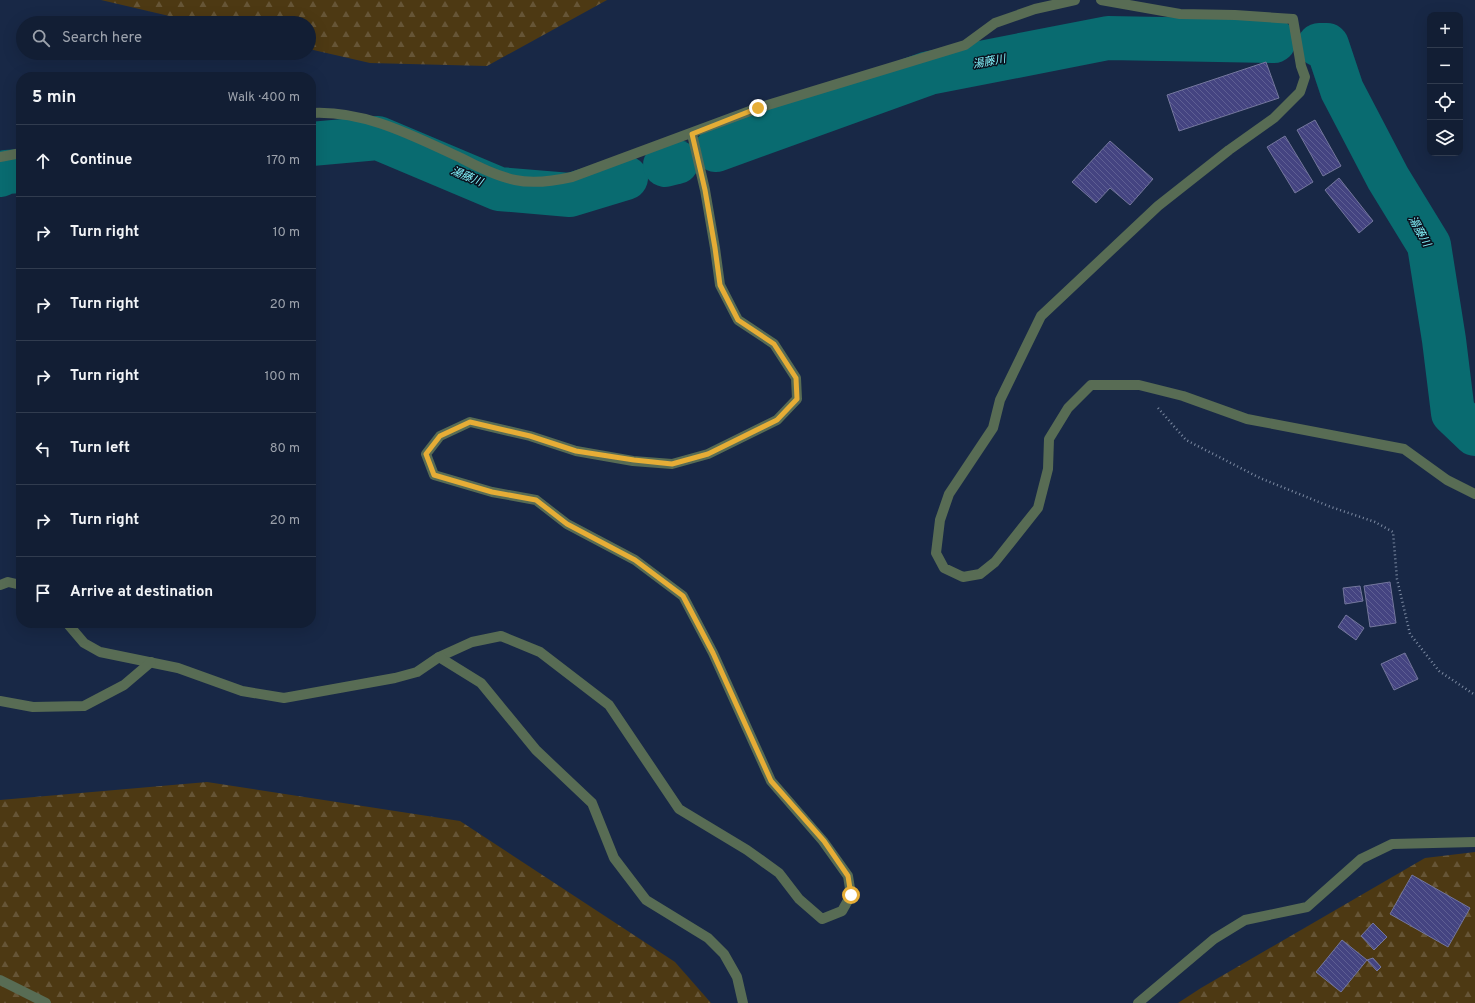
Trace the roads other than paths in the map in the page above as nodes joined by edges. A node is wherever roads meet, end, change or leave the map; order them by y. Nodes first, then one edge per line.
1 (1075, 0) edge
2 (1101, 0) edge
3 (316, 113) edge
4 (692, 134) junction
5 (16, 154) edge
6 (0, 157) edge
7 (1475, 494) edge
8 (16, 584) edge
9 (0, 585) edge
10 (71, 628) edge
11 (439, 657) junction
12 (151, 662) junction
13 (0, 701) edge
14 (1475, 842) edge
15 (0, 980) edge
16 (46, 1003) edge
17 (743, 1003) edge
18 (1138, 1003) edge

1 - 4 street
2 - 7 street
3 - 4 street
4 - 11 street
5 - 6 street
8 - 9 street
10 - 12 street
11 - 12 street
11 - 17 street
12 - 13 street
14 - 18 street
15 - 16 street

